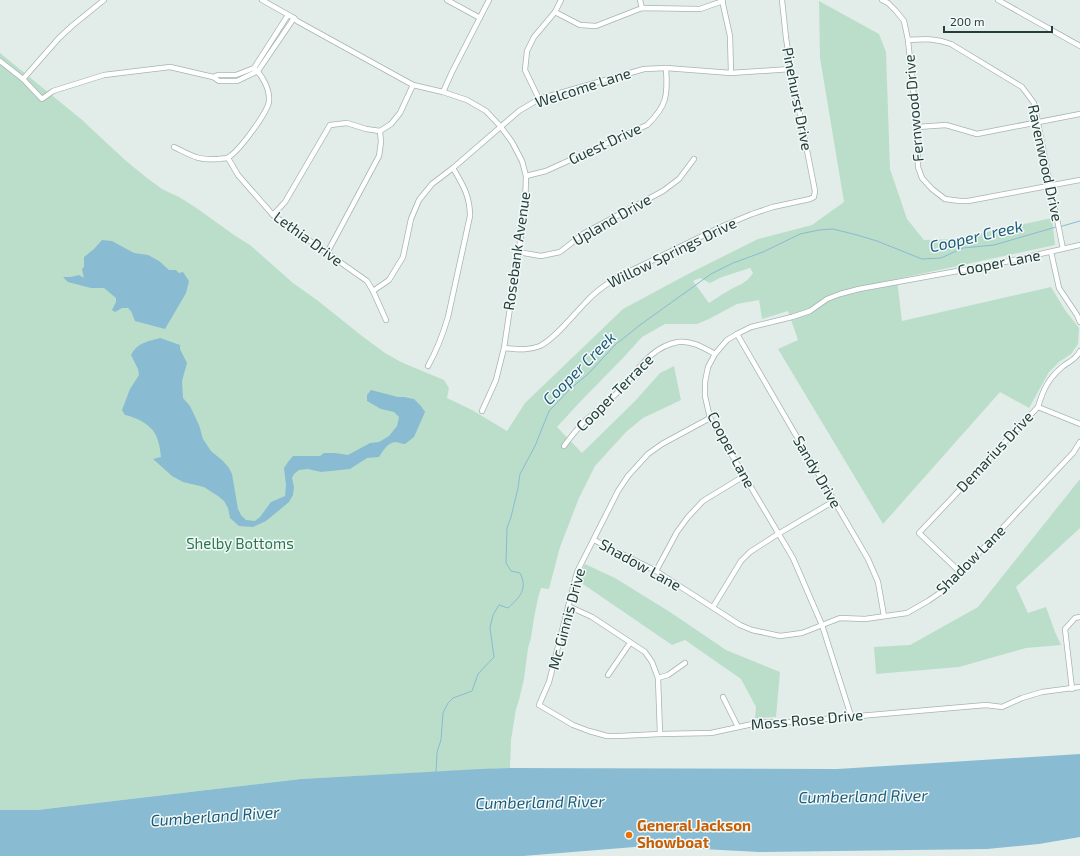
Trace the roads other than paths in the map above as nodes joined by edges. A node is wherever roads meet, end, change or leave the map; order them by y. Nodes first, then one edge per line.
1 (104, 0) edge
2 (262, 0) edge
3 (274, 0) edge
4 (447, 0) edge
5 (489, 0) edge
6 (561, 0) edge
7 (640, 0) edge
8 (723, 0) edge
9 (782, 0) edge
10 (882, 0) edge
11 (998, 0) edge
12 (271, 5) junction
13 (642, 8) junction
14 (555, 12) junction
15 (288, 15) junction
16 (294, 18) junction
17 (480, 18) junction
18 (908, 40) junction
19 (1080, 46) edge
20 (0, 61) edge
21 (666, 68) junction
22 (791, 69) junction
23 (256, 70) junction
24 (731, 73) junction
25 (23, 79) junction
26 (413, 85) junction
27 (443, 92) junction
28 (539, 100) junction
29 (1080, 114) edge
30 (1038, 121) junction
31 (501, 127) junction
32 (916, 127) junction
33 (380, 131) junction
34 (174, 147) dead end
35 (228, 158) junction
36 (694, 159) dead end
37 (453, 168) junction
38 (526, 176) junction
39 (1080, 180) edge
40 (1051, 186) junction
41 (814, 197) joint
42 (273, 215) junction
43 (1080, 245) edge
44 (1062, 249) junction
45 (518, 252) junction
46 (1051, 252) junction
47 (327, 253) junction
48 (373, 290) junction
49 (386, 320) dead end
50 (1080, 322) edge
51 (737, 334) junction
52 (504, 348) junction
53 (1080, 352) edge
54 (715, 354) junction
55 (428, 366) dead end
56 (1038, 407) junction
57 (482, 412) dead end
58 (710, 418) junction
59 (1080, 424) edge
60 (1080, 442) edge
61 (564, 446) dead end
62 (744, 476) junction
63 (834, 501) junction
64 (778, 534) junction
65 (594, 540) junction
66 (656, 571) junction
67 (961, 573) junction
68 (568, 606) junction
69 (713, 607) junction
70 (884, 616) junction
71 (1080, 617) edge
72 (822, 624) junction
73 (630, 643) junction
74 (685, 663) dead end
75 (608, 675) dead end
76 (658, 678) junction
77 (1080, 687) edge
78 (1072, 689) junction
79 (723, 697) dead end
80 (539, 705) joint
81 (851, 716) junction
82 (738, 727) junction
83 (660, 734) junction

1 - 25 street
2 - 12 street, Rosebank Avenue
3 - 12 street
4 - 17 street
5 - 17 street
6 - 14 street
7 - 13 street
8 - 13 street
8 - 24 street
9 - 22 street, Pinehurst Drive
10 - 18 street, Fernwood Drive
11 - 19 street
12 - 15 street, Rosebank Avenue
13 - 14 street
14 - 28 street
15 - 16 street, Rosebank Avenue
15 - 23 street
16 - 23 street
16 - 26 street, Rosebank Avenue
17 - 27 street
18 - 30 street, Ravenwood Drive
18 - 32 street, Fernwood Drive
20 - 25 street
21 - 24 street, Welcome Lane
21 - 28 street, Welcome Lane
21 - 38 street, Guest Drive
22 - 24 street, Welcome Lane
22 - 41 street, Pinehurst Drive
23 - 25 street
23 - 35 street
26 - 27 street, Rosebank Avenue
26 - 33 street
27 - 31 street, Rosebank Avenue
28 - 31 street, Welcome Lane
29 - 30 street
30 - 32 street
30 - 40 street, Ravenwood Drive
31 - 37 street, Welcome Lane
31 - 38 street, Rosebank Avenue
32 - 40 street, Fernwood Drive
33 - 42 street
33 - 47 street
34 - 35 street
35 - 42 street, Lethia Drive
36 - 45 street, Upland Drive
37 - 48 street, Welcome Lane
37 - 55 street
38 - 45 street, Rosebank Avenue
39 - 40 street, Fernwood Drive
40 - 44 street, Ravenwood Drive
41 - 52 street, Willow Springs Drive
42 - 47 street, Lethia Drive
43 - 44 street
44 - 46 street, Cooper Lane
45 - 52 street, Rosebank Avenue
46 - 50 street
46 - 51 street, Cooper Lane
47 - 48 street, Lethia Drive
48 - 49 street, Lethia Drive
51 - 54 street, Cooper Lane
51 - 63 street, Sandy Drive
52 - 57 street, Rosebank Avenue
53 - 56 street, Demarius Drive
54 - 58 street, Cooper Lane
54 - 61 street, Cooper Terrace
56 - 59 street
56 - 67 street, Demarius Drive
58 - 62 street, Cooper Lane
58 - 65 street, Mc Ginnis Drive
60 - 67 street, Shadow Lane
62 - 64 street, Cooper Lane
62 - 66 street
63 - 64 street
63 - 70 street, Sandy Drive
64 - 69 street
64 - 72 street, Cooper Lane
65 - 66 street, Shadow Lane
65 - 68 street, Mc Ginnis Drive
66 - 69 street, Shadow Lane
67 - 70 street, Shadow Lane
68 - 73 street
68 - 80 street, Mc Ginnis Drive
69 - 72 street, Shadow Lane
70 - 72 street, Shadow Lane
71 - 78 street
72 - 81 street, Cooper Lane
73 - 75 street
73 - 76 street
74 - 76 street
76 - 83 street
77 - 78 street, Moss Rose Drive
78 - 81 street, Moss Rose Drive
79 - 82 street
80 - 83 street, Moss Rose Drive
81 - 82 street, Moss Rose Drive
82 - 83 street, Moss Rose Drive

